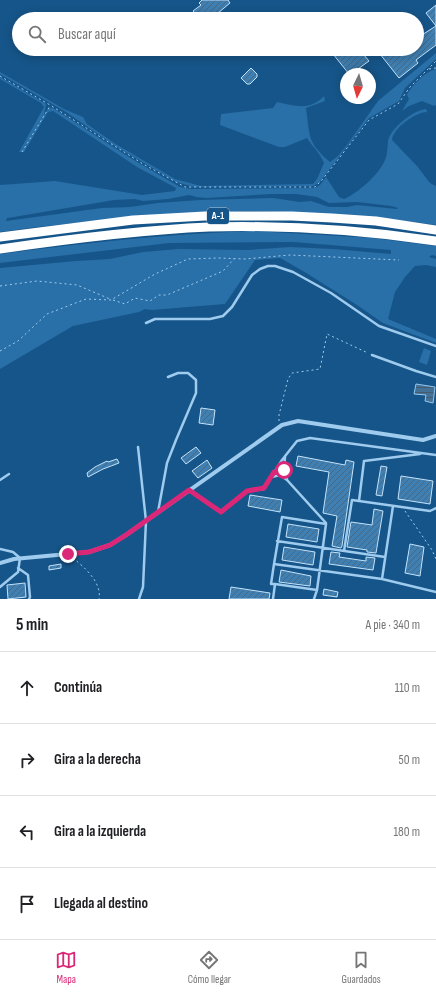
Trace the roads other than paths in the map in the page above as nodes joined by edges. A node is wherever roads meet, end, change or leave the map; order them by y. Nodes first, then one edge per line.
1 (436, 230) edge
2 (0, 237) edge
3 (436, 242) edge
4 (0, 249) edge
5 (146, 323) dead end
6 (436, 346) edge
7 (372, 355) road end
8 (168, 377) dead end
9 (436, 377) edge
10 (436, 436) edge
11 (138, 447) dead end
12 (424, 453) junction
13 (286, 455) junction
14 (436, 455) edge
15 (274, 472) junction
16 (9, 474) dead end
17 (285, 474) junction
18 (271, 477) junction
19 (0, 480) edge
20 (287, 480) junction
21 (189, 490) junction
22 (359, 502) junction
23 (393, 506) junction
24 (435, 509) edge
25 (158, 513) junction
26 (146, 521) junction
27 (326, 524) junction
28 (277, 541) junction
29 (323, 548) junction
30 (0, 549) edge
31 (344, 551) junction
32 (385, 557) junction
33 (20, 558) junction
34 (0, 563) edge
35 (274, 564) junction
36 (18, 568) junction
37 (320, 570) junction
38 (382, 579) junction
39 (275, 584) junction
40 (0, 587) edge
41 (316, 590) junction
42 (436, 592) edge
43 (29, 599) edge
44 (138, 599) edge
45 (273, 599) edge
46 (314, 599) edge

1 - 2 highway, A-1
3 - 4 highway, A-1
5 - 6 lane
7 - 9 lane
8 - 25 lane
10 - 21 street
11 - 26 lane
12 - 13 lane
12 - 14 lane
12 - 22 lane
13 - 15 lane
13 - 17 lane
15 - 17 lane
15 - 18 lane
16 - 19 lane
17 - 20 lane
18 - 20 lane
18 - 21 lane
20 - 27 lane
21 - 25 street
22 - 23 lane
22 - 31 lane
23 - 24 lane
23 - 32 lane
25 - 26 street
26 - 33 street
26 - 44 lane
27 - 28 lane
27 - 29 lane
28 - 29 lane
28 - 35 lane
29 - 31 lane
29 - 37 lane
30 - 33 lane
31 - 32 lane
32 - 38 lane
33 - 34 street
33 - 36 lane
35 - 37 lane
35 - 39 lane
36 - 40 lane
36 - 43 lane
37 - 38 lane
37 - 41 lane
38 - 42 lane
39 - 41 lane
39 - 45 lane
41 - 46 lane

